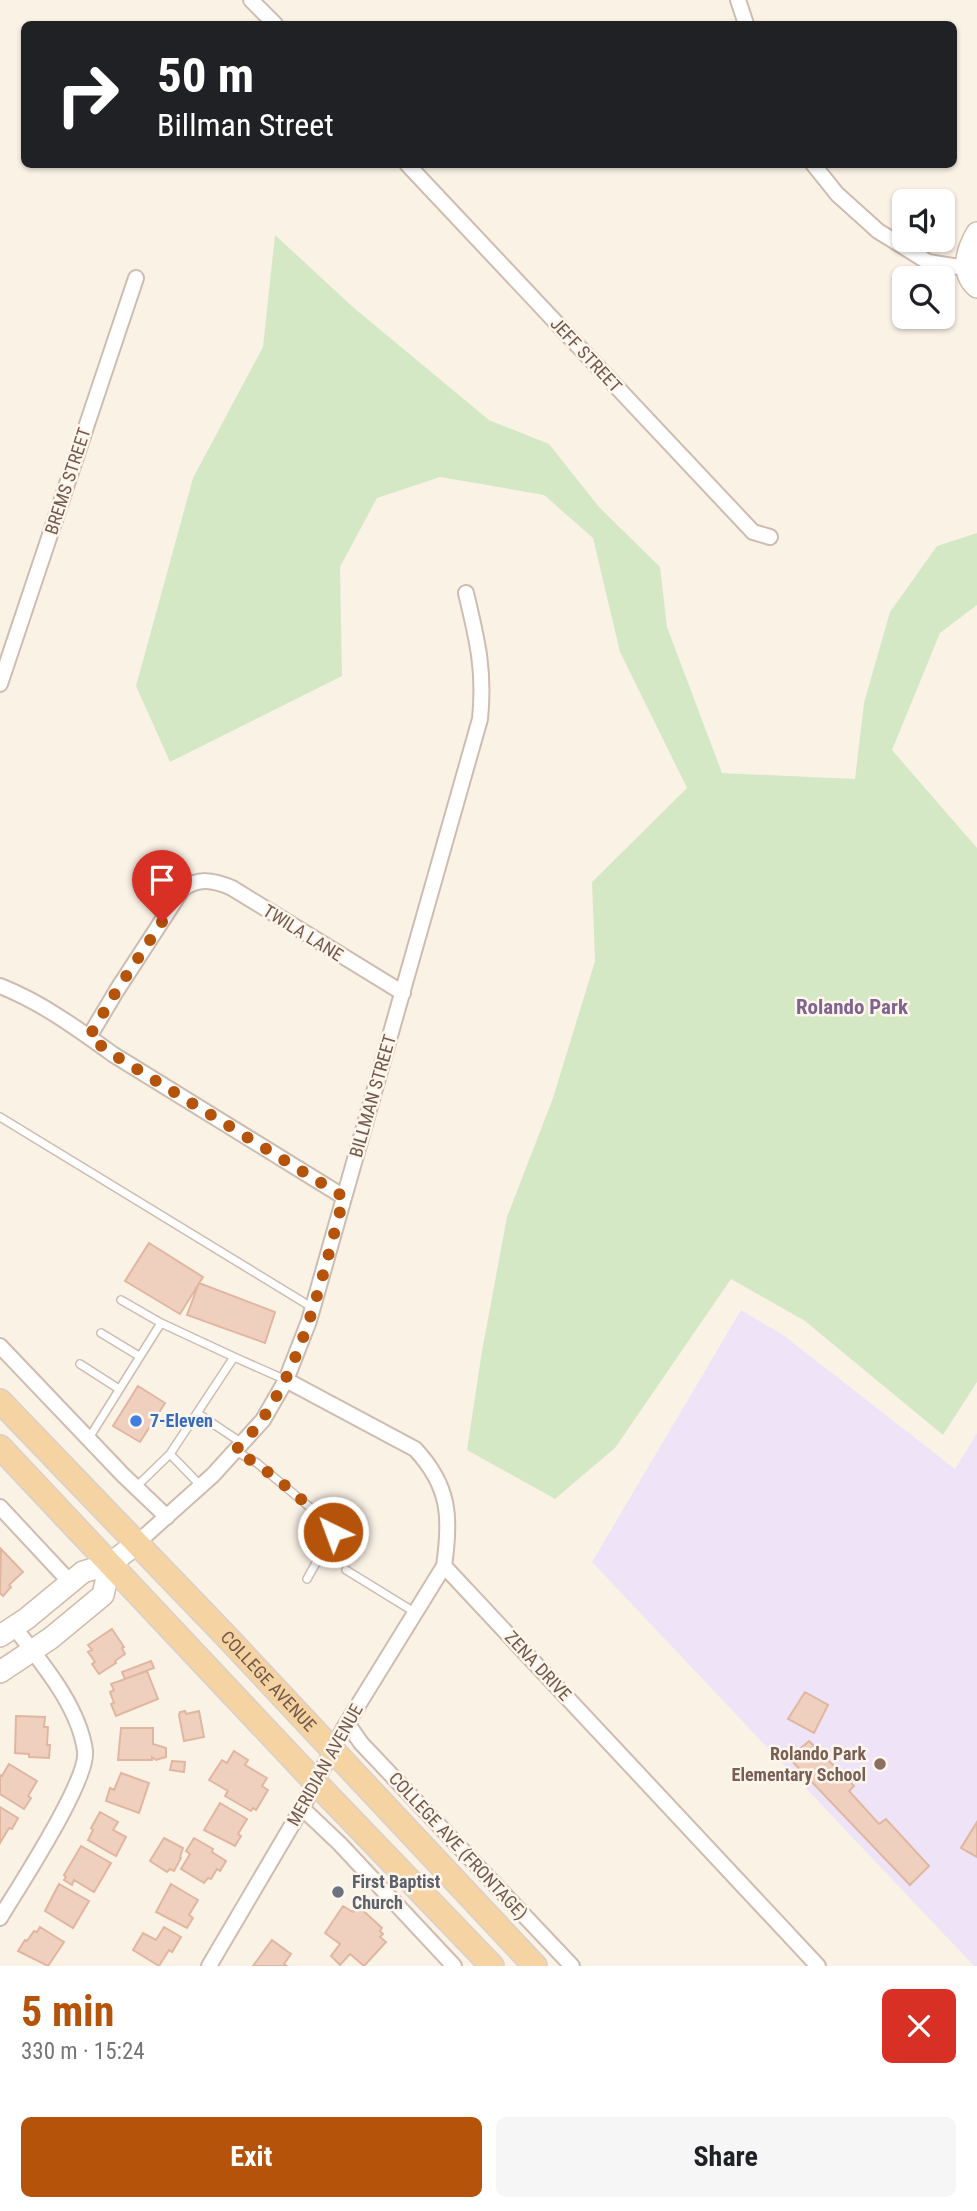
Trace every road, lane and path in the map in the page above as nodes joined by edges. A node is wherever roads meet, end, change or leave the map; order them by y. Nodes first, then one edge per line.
1 (251, 0) edge
2 (738, 0) edge
3 (272, 21) edge
4 (745, 21) edge
5 (411, 168) edge
6 (816, 168) edge
7 (977, 233) edge
8 (965, 268) junction
9 (135, 278) dead end
10 (977, 287) edge
11 (770, 537) dead end
12 (466, 593) dead end
13 (0, 684) edge
14 (0, 986) edge
15 (403, 993) junction
16 (89, 1037) junction
17 (0, 1117) edge
18 (344, 1197) junction
19 (121, 1300) dead end
20 (313, 1308) junction
21 (161, 1323) junction
22 (101, 1333) dead end
23 (0, 1346) edge
24 (139, 1356) junction
25 (234, 1357) junction
26 (80, 1364) dead end
27 (286, 1380) junction
28 (119, 1389) junction
29 (0, 1401) edge
30 (197, 1413) junction
31 (88, 1439) junction
32 (0, 1447) edge
33 (239, 1447) junction
34 (170, 1454) junction
35 (201, 1486) junction
36 (135, 1488) junction
37 (0, 1507) edge
38 (167, 1517) junction
39 (137, 1543) junction
40 (110, 1564) junction
41 (444, 1566) junction
42 (346, 1570) dead end
43 (307, 1579) dead end
44 (70, 1582) junction
45 (416, 1613) junction
46 (7, 1631) edge
47 (33, 1651) junction
48 (0, 1672) edge
49 (347, 1723) junction
50 (332, 1750) junction
51 (314, 1782) junction
52 (302, 1808) junction
53 (0, 1918) edge
54 (209, 1966) edge
55 (454, 1966) edge
56 (492, 1966) edge
57 (535, 1966) edge
58 (572, 1966) edge
59 (818, 1966) edge

1 - 3 street
2 - 4 street
5 - 11 street, JEFF STREET
6 - 8 street
7 - 8 main road
8 - 10 main road
9 - 13 street, BREMS STREET
12 - 15 street, BILLMAN STREET
14 - 16 street
15 - 16 street, TWILA LANE
15 - 18 street, BILLMAN STREET
16 - 18 street
17 - 20 lane
18 - 20 street, BILLMAN STREET
19 - 21 lane
20 - 27 street, BILLMAN STREET
21 - 24 lane
21 - 25 lane
22 - 24 lane
23 - 31 street
24 - 28 lane
25 - 27 lane
25 - 30 lane
26 - 28 lane
27 - 33 street, BILLMAN STREET
27 - 41 street
28 - 31 lane
29 - 39 main road, COLLEGE AVENUE
30 - 33 lane
30 - 34 lane
31 - 36 street
32 - 40 main road, COLLEGE AVENUE
33 - 35 street, BILLMAN STREET
33 - 43 lane
34 - 35 lane
34 - 36 lane
35 - 38 street, BILLMAN STREET
36 - 38 street
37 - 44 street
38 - 39 street, BILLMAN STREET
39 - 40 main road
39 - 50 main road, COLLEGE AVENUE
40 - 44 main road
40 - 47 main road
40 - 51 main road, COLLEGE AVENUE
41 - 45 street, MERIDIAN AVENUE
41 - 59 street, ZENA DRIVE
42 - 45 lane
44 - 46 main road
45 - 49 street, MERIDIAN AVENUE
46 - 47 street
47 - 48 main road
47 - 53 street
49 - 50 street, MERIDIAN AVENUE
49 - 58 street, COLLEGE AVE (FRONTAGE)
50 - 51 street, MERIDIAN AVENUE
50 - 57 main road, COLLEGE AVENUE
51 - 52 street, MERIDIAN AVENUE
51 - 56 main road, COLLEGE AVENUE
52 - 54 street, MERIDIAN AVENUE
52 - 55 street

